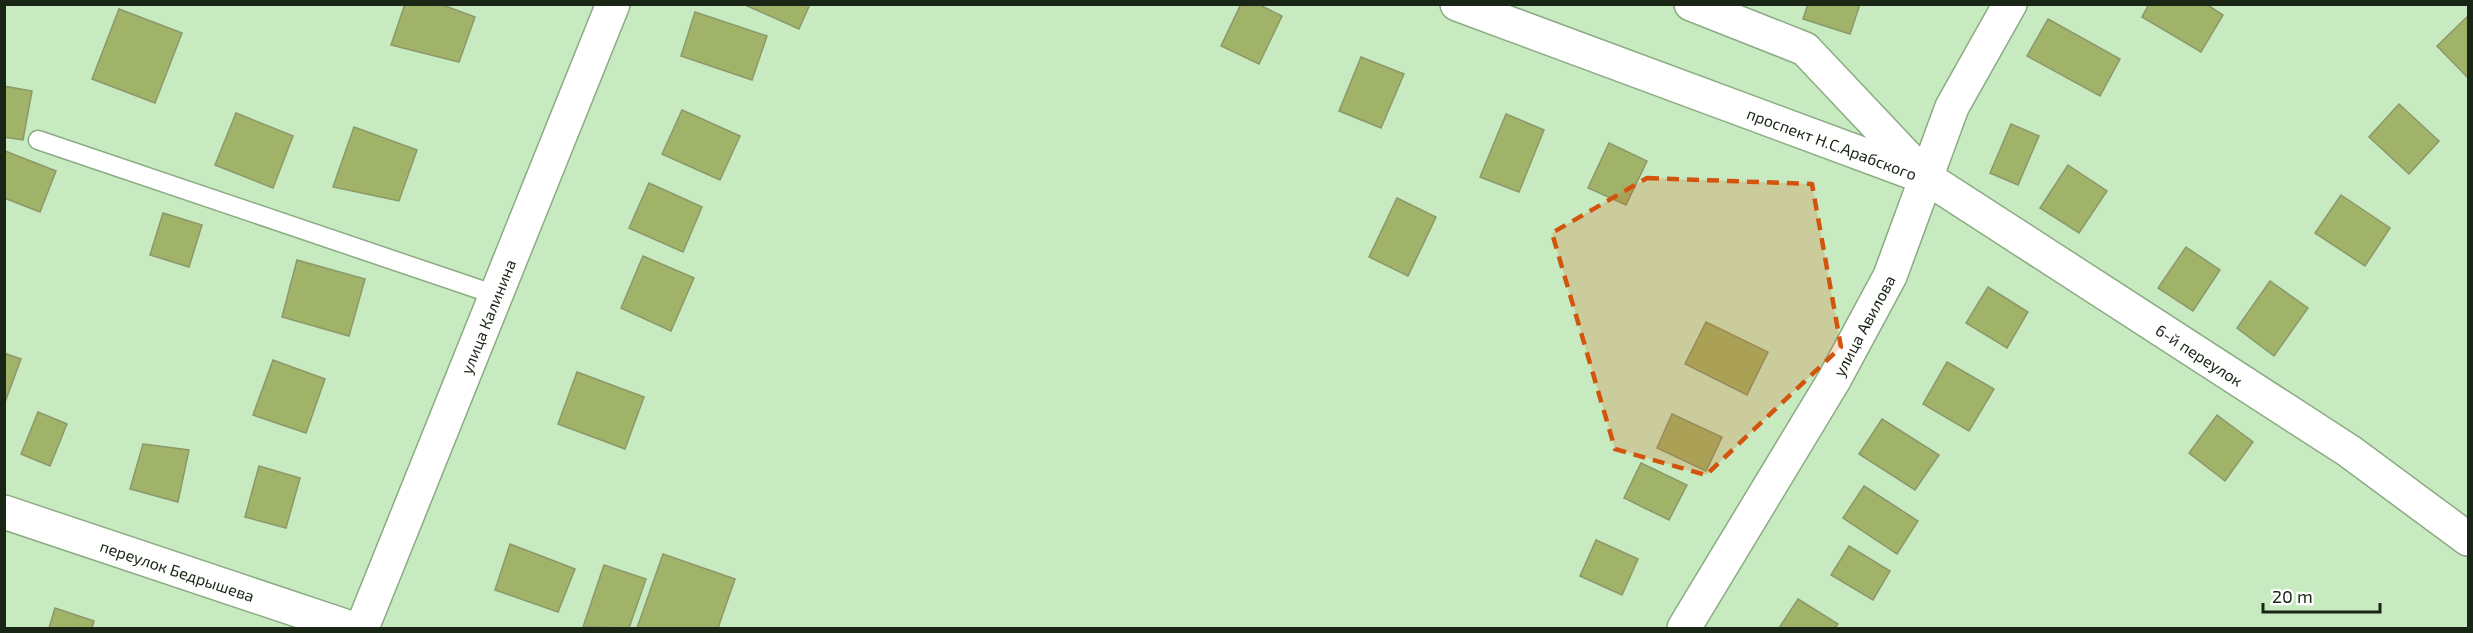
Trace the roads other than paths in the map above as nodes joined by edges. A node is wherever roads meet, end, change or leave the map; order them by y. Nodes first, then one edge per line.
1 (613, 4) edge
2 (1457, 4) edge
3 (1691, 4) edge
4 (2010, 4) edge
5 (38, 140) dead end
6 (1927, 178) junction
7 (496, 295) junction
8 (4, 512) edge
9 (2469, 539) edge
10 (351, 628) edge
11 (362, 628) edge
12 (1684, 628) edge

1 - 7 street, улица Калинина
2 - 6 street, проспект Н.С.Арабского
3 - 6 street, проспект Н.С.Арабского
4 - 6 street, улица Авилова
5 - 7 lane
6 - 9 street, 6-й переулок
6 - 12 street, улица Авилова
7 - 11 street, улица Калинина
8 - 10 street, переулок Бедрышева

